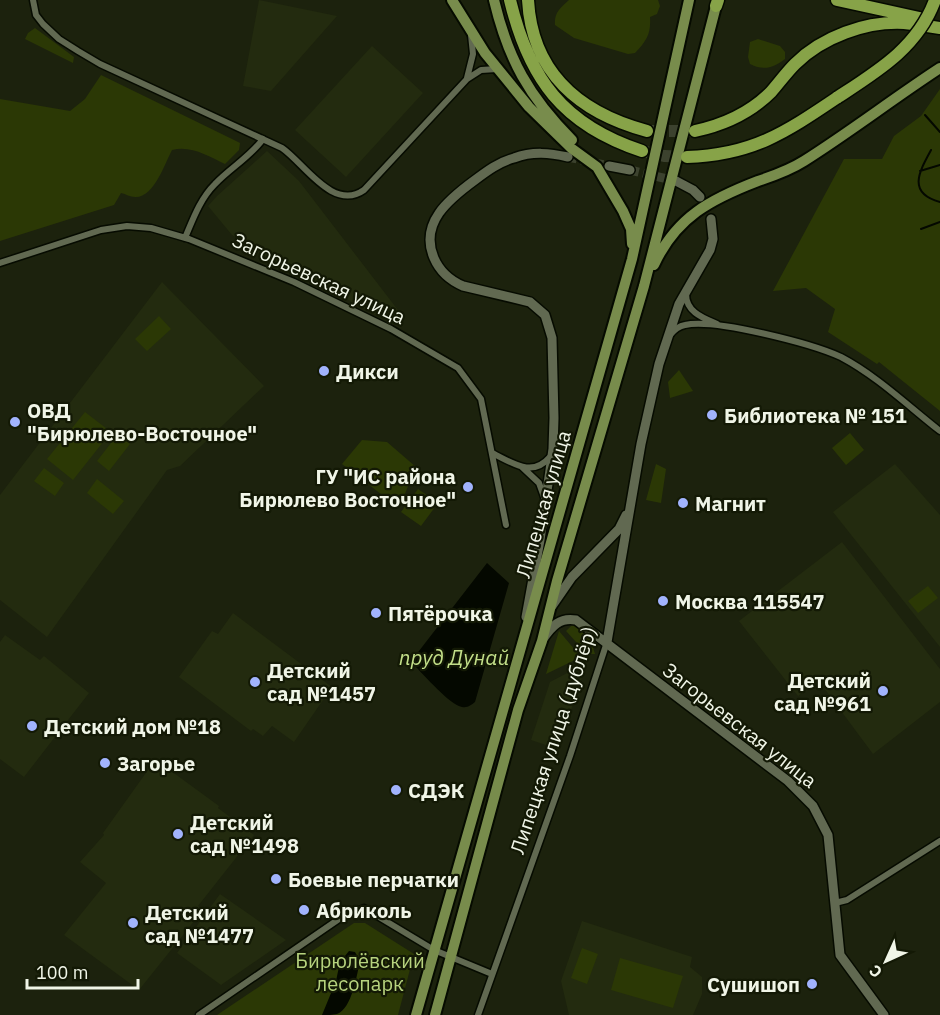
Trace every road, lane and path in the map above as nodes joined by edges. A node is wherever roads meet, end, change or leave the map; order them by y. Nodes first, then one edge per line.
1 (33, 0) edge
2 (452, 0) edge
3 (494, 0) edge
4 (510, 0) edge
5 (528, 0) edge
6 (689, 0) edge
7 (837, 0) edge
8 (935, 0) edge
9 (717, 3) edge
10 (940, 22) edge
11 (940, 28) edge
12 (470, 30) junction
13 (940, 68) edge
14 (497, 69) junction
15 (467, 79) junction
16 (646, 131) tunnel mouth
17 (695, 131) tunnel mouth
18 (263, 139) junction
19 (642, 151) tunnel mouth
20 (568, 157) tunnel mouth
21 (687, 157) tunnel mouth
22 (609, 165) tunnel mouth
23 (597, 167) junction
24 (630, 170) tunnel mouth
25 (676, 181) tunnel mouth
26 (700, 197) dead end
27 (711, 219) dead end
28 (184, 237) junction
29 (632, 259) junction
30 (0, 263) edge
31 (644, 286) junction
32 (686, 291) junction
33 (720, 326) junction
34 (667, 337) junction
35 (940, 431) edge
36 (492, 453) junction
37 (552, 456) junction
38 (521, 467) junction
39 (632, 493) junction
40 (545, 504) junction
41 (506, 525) dead end
42 (550, 609) junction
43 (542, 641) junction
44 (607, 642) junction
45 (521, 644) junction
46 (940, 841) edge
47 (448, 903) junction
48 (835, 903) junction
49 (465, 908) junction
50 (434, 950) junction
51 (450, 958) junction
52 (492, 974) junction
53 (199, 1015) edge
54 (416, 1015) edge
55 (435, 1015) edge
56 (478, 1015) edge
57 (884, 1015) edge

1 - 18 street
2 - 12 main road
3 - 23 main road
4 - 19 highway
5 - 16 highway
6 - 29 main road, Липецкая улица
7 - 10 highway
8 - 21 highway, bridge
9 - 31 main road, Липецкая улица
11 - 17 highway
12 - 14 main road
12 - 15 street
13 - 31 main road
14 - 15 street
14 - 23 main road
15 - 18 street
18 - 28 street
20 - 37 street
22 - 24 street
23 - 29 main road
25 - 26 street
27 - 32 street, Липецкая улица (дублёр)
28 - 30 street, Загорьевская улица
28 - 36 street, Загорьевская улица
29 - 45 main road, Липецкая улица
31 - 42 main road, Липецкая улица
32 - 33 street
32 - 34 street, Липецкая улица (дублёр)
33 - 34 street
33 - 35 street
34 - 39 street, Липецкая улица (дублёр)
36 - 38 street
36 - 41 street, Загорьевская улица
37 - 38 street
37 - 40 street
38 - 40 street
39 - 42 street
39 - 44 street, Липецкая улица (дублёр)
40 - 45 street
42 - 43 main road, Липецкая улица
43 - 44 street, Загорьевская улица
43 - 49 main road, Липецкая улица
44 - 48 street, Загорьевская улица
44 - 52 street, Липецкая улица (дублёр)
45 - 47 main road, Липецкая улица
46 - 48 street
47 - 49 street
47 - 50 main road, Липецкая улица
48 - 57 street, Загорьевская улица
49 - 51 main road, Липецкая улица
50 - 51 street
50 - 53 street
50 - 54 main road, Липецкая улица
51 - 52 street
51 - 55 main road, Липецкая улица
52 - 56 street, Липецкая улица (дублёр)

